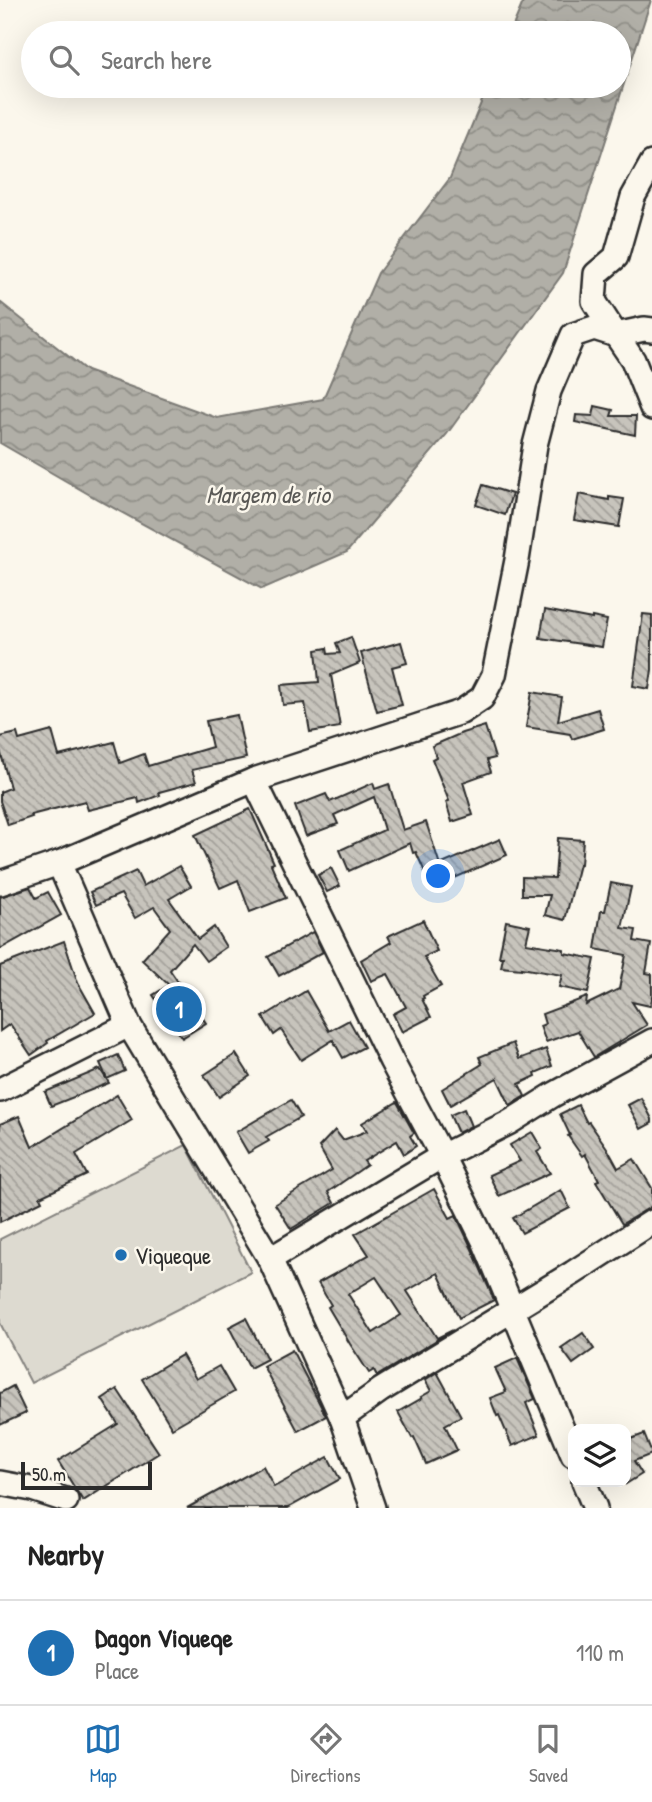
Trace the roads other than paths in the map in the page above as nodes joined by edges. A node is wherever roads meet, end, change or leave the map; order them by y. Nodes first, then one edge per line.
1 (652, 163) edge
2 (652, 330) edge
3 (616, 335) junction
4 (652, 408) edge
5 (254, 780) junction
6 (59, 863) junction
7 (0, 883) edge
8 (129, 1025) junction
9 (652, 1041) edge
10 (0, 1090) edge
11 (442, 1156) junction
12 (652, 1222) edge
13 (270, 1259) junction
14 (513, 1308) junction
15 (342, 1418) junction
16 (568, 1443) edge
17 (0, 1483) edge
18 (586, 1487) edge
19 (66, 1500) dead end
20 (373, 1508) edge
21 (595, 1508) edge

1 - 3 street
2 - 3 street
3 - 4 street
3 - 5 street
5 - 6 street
5 - 11 street
6 - 7 street
6 - 8 street
8 - 10 street
8 - 13 street
9 - 11 street
11 - 13 street
11 - 14 street
12 - 14 street
13 - 15 street
14 - 15 street
14 - 16 street
15 - 20 street
17 - 19 street
18 - 21 street

